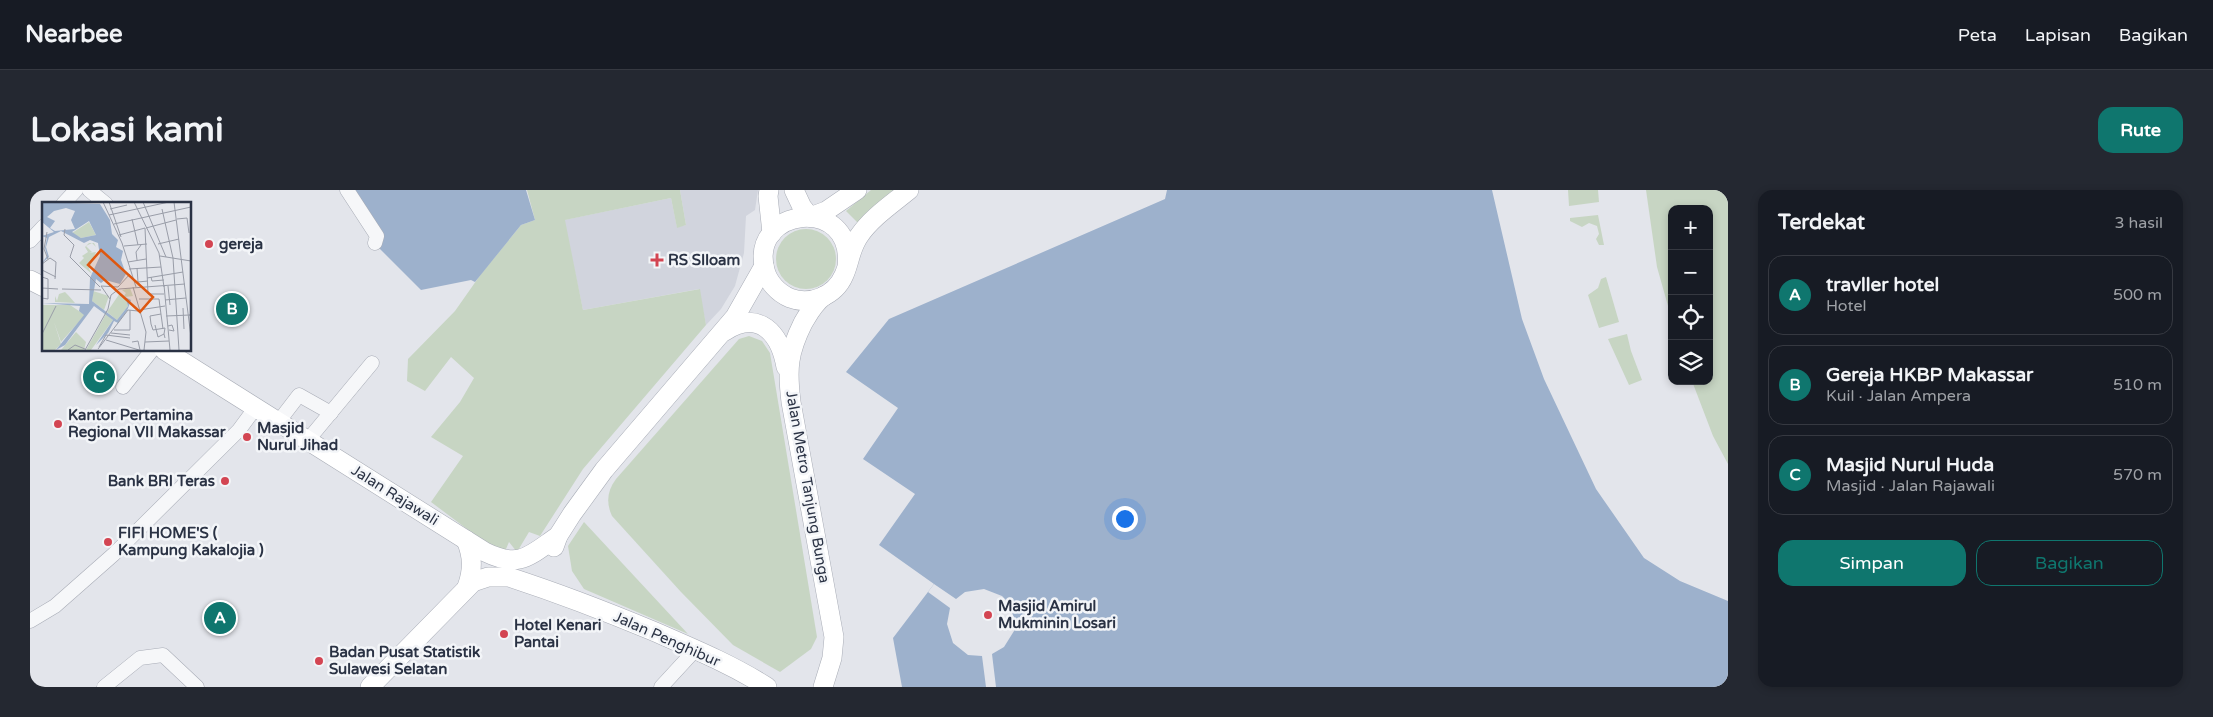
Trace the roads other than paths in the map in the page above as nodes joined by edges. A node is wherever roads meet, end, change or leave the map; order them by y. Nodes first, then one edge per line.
1 (76, 190) edge
2 (89, 190) edge
3 (347, 190) edge
4 (769, 190) edge
5 (794, 190) edge
6 (856, 190) edge
7 (909, 190) edge
8 (65, 202) edge
9 (104, 202) edge
10 (810, 216) junction
11 (42, 228) edge
12 (772, 233) junction
13 (30, 241) edge
14 (375, 243) dead end
15 (764, 266) junction
16 (847, 267) junction
17 (30, 280) edge
18 (42, 286) edge
19 (824, 296) junction
20 (722, 333) junction
21 (151, 351) edge
22 (174, 353) edge
23 (372, 363) dead end
24 (788, 374) junction
25 (124, 387) dead end
26 (256, 407) junction
27 (331, 414) junction
28 (279, 422) junction
29 (308, 440) junction
30 (558, 536) junction
31 (466, 540) junction
32 (509, 578) junction
33 (467, 587) junction
34 (30, 621) edge
35 (696, 649) junction
36 (104, 687) edge
37 (197, 687) edge
38 (370, 687) edge
39 (661, 687) edge
40 (767, 687) edge
41 (823, 687) edge

1 - 8 street
2 - 9 street
3 - 14 street
4 - 12 main road
5 - 10 main road
6 - 10 main road
7 - 16 main road
10 - 12 main road
10 - 16 main road
11 - 13 street
12 - 15 main road
15 - 19 main road
15 - 20 main road
16 - 19 main road
17 - 18 main road
19 - 24 main road, Jalan Metro Tanjung Bunga
20 - 24 main road
20 - 30 main road
21 - 25 street
22 - 26 main road, Jalan Rajawali
23 - 27 street
24 - 41 main road, Jalan Metro Tanjung Bunga
26 - 28 main road, Jalan Rajawali
26 - 34 street
27 - 28 street
27 - 29 street
28 - 29 main road, Jalan Rajawali
29 - 31 main road, Jalan Rajawali
30 - 31 main road, Jalan Rajawali
30 - 32 main road
31 - 33 main road
32 - 33 main road
32 - 35 main road, Jalan Penghibur
33 - 38 main road
35 - 39 street
35 - 40 main road, Jalan Penghibur
36 - 37 street

